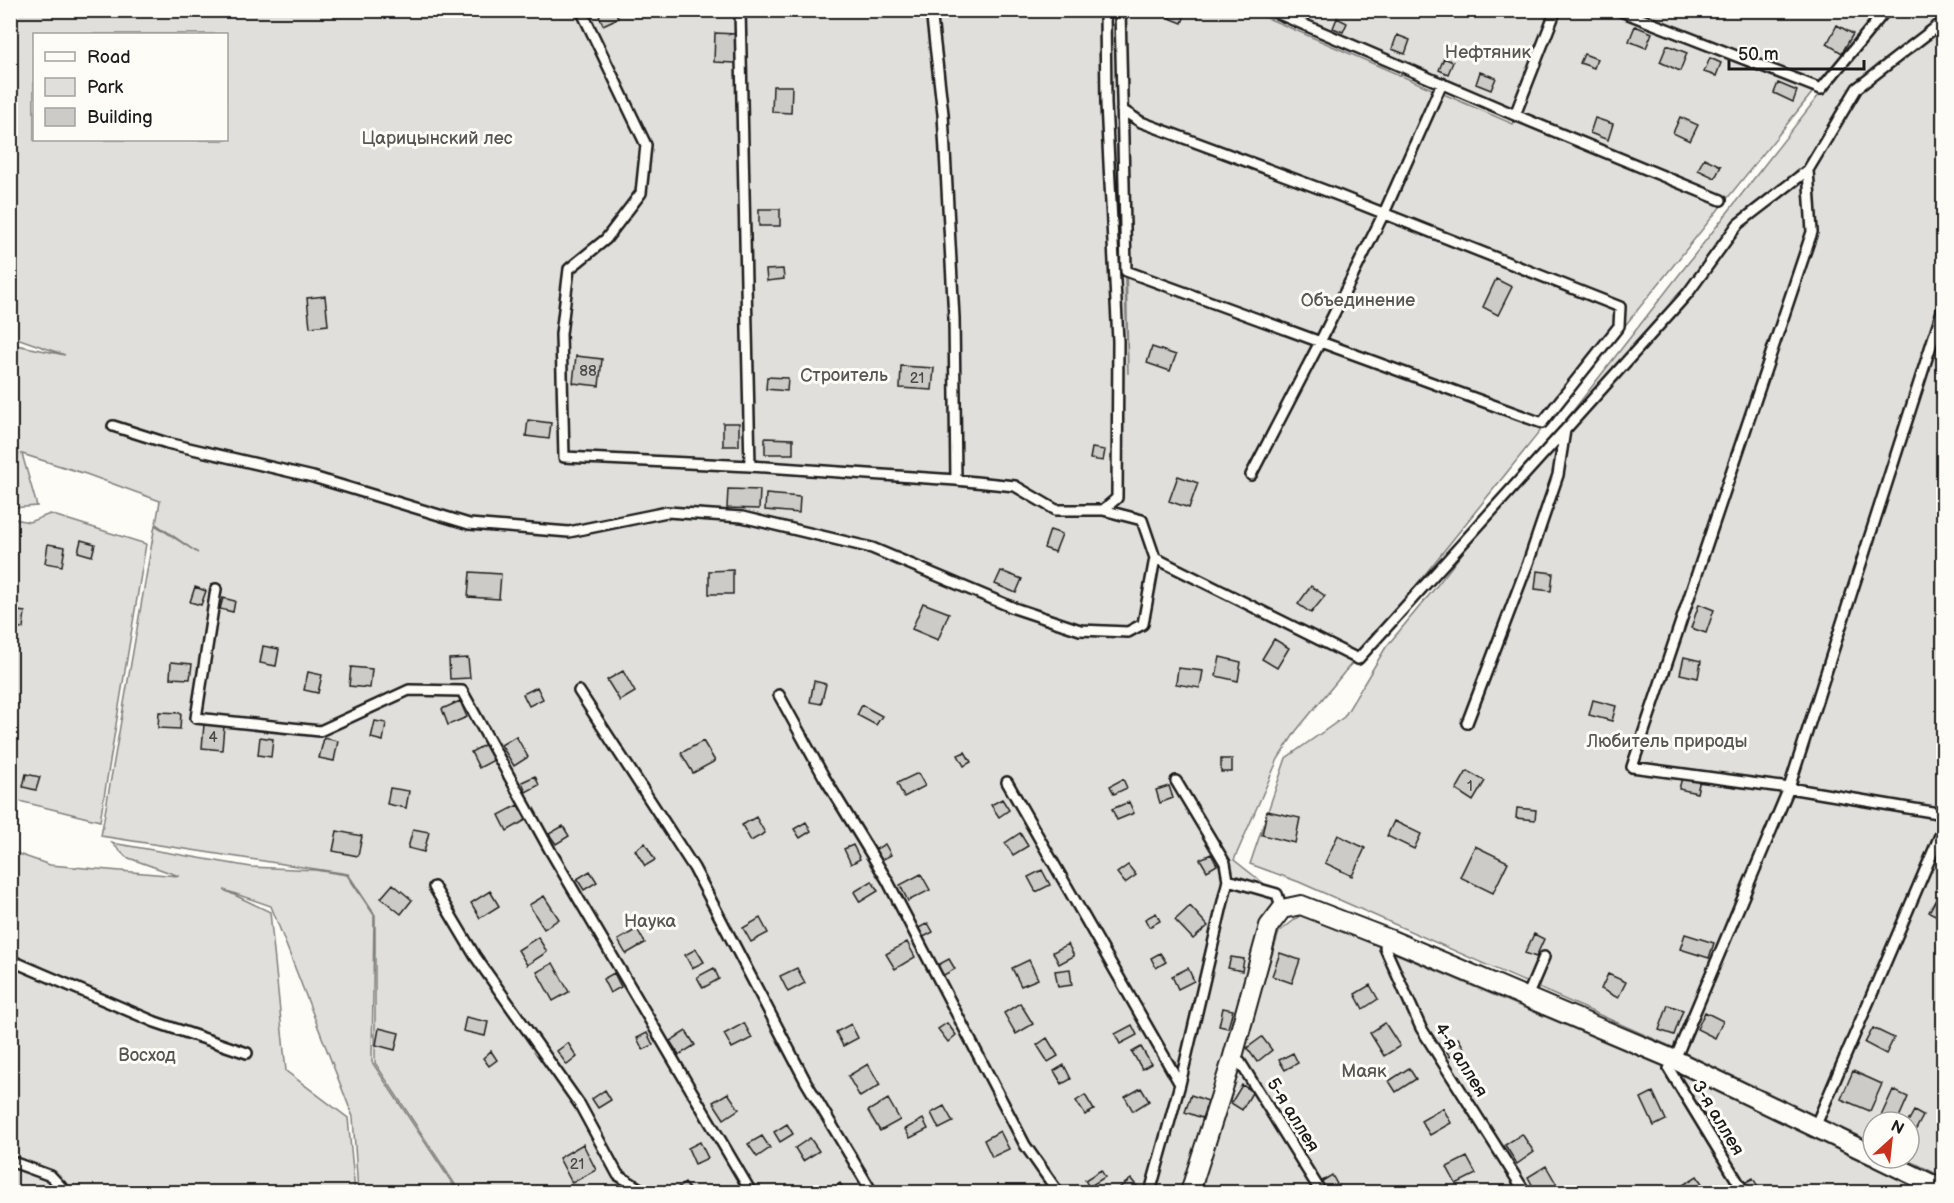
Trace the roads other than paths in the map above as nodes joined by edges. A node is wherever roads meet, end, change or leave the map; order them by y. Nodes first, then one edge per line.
1 (581, 10) edge
2 (740, 10) edge
3 (931, 10) edge
4 (1105, 10) edge
5 (1120, 10) edge
6 (1270, 10) edge
7 (1556, 10) edge
8 (1618, 10) edge
9 (1887, 10) edge
10 (1944, 21) edge
11 (1442, 83) junction
12 (1122, 110) junction
13 (1515, 115) junction
14 (1808, 170) junction
15 (1721, 200) dead end
16 (1384, 213) junction
17 (1944, 305) edge
18 (1320, 342) junction
19 (113, 426) dead end
20 (1565, 430) junction
21 (750, 466) junction
22 (1251, 475) dead end
23 (956, 480) junction
24 (1103, 510) junction
25 (1155, 558) junction
26 (216, 589) dead end
27 (579, 691) dead end
28 (779, 696) dead end
29 (1467, 723) dead end
30 (1176, 781) dead end
31 (1007, 782) dead end
32 (1789, 788) junction
33 (1944, 814) edge
34 (1944, 826) edge
35 (1228, 880) junction
36 (434, 887) dead end
37 (1282, 909) junction
38 (1389, 939) junction
39 (1544, 957) dead end
40 (10, 960) edge
41 (1527, 997) junction
42 (246, 1053) dead end
43 (1675, 1059) junction
44 (1232, 1060) junction
45 (1180, 1084) junction
46 (1815, 1127) junction
47 (1861, 1149) edge
48 (10, 1161) edge
49 (1903, 1170) edge
50 (1944, 1190) edge
51 (66, 1192) edge
52 (645, 1192) edge
53 (751, 1192) edge
54 (872, 1192) edge
55 (1058, 1192) edge
56 (1150, 1192) edge
57 (1190, 1192) edge
58 (1321, 1192) edge
59 (1525, 1192) edge
60 (1744, 1192) edge

1 - 21 lane
2 - 21 lane
3 - 23 lane
4 - 24 lane
5 - 12 lane
6 - 11 lane
7 - 13 lane
8 - 9 lane
10 - 14 lane
11 - 13 lane
11 - 16 lane
12 - 16 lane
12 - 18 lane
13 - 15 lane
14 - 20 lane
14 - 32 lane
16 - 18 lane
16 - 18 lane
17 - 32 lane
18 - 22 lane
19 - 25 lane
20 - 25 lane
20 - 29 lane
21 - 23 lane
23 - 24 lane
24 - 25 lane
26 - 53 lane
27 - 54 lane
28 - 55 lane
30 - 35 lane
31 - 45 lane
32 - 33 lane
32 - 43 lane
34 - 46 lane
35 - 37 lane
35 - 45 lane
36 - 52 lane
37 - 38 street
37 - 44 street
38 - 41 street
38 - 59 lane, 4-я аллея
39 - 41 lane
40 - 42 lane
41 - 43 street
43 - 46 street
43 - 60 lane, 3-я аллея
44 - 57 street
44 - 58 lane, 5-я аллея
45 - 56 lane
46 - 47 street
48 - 51 lane
49 - 50 street

